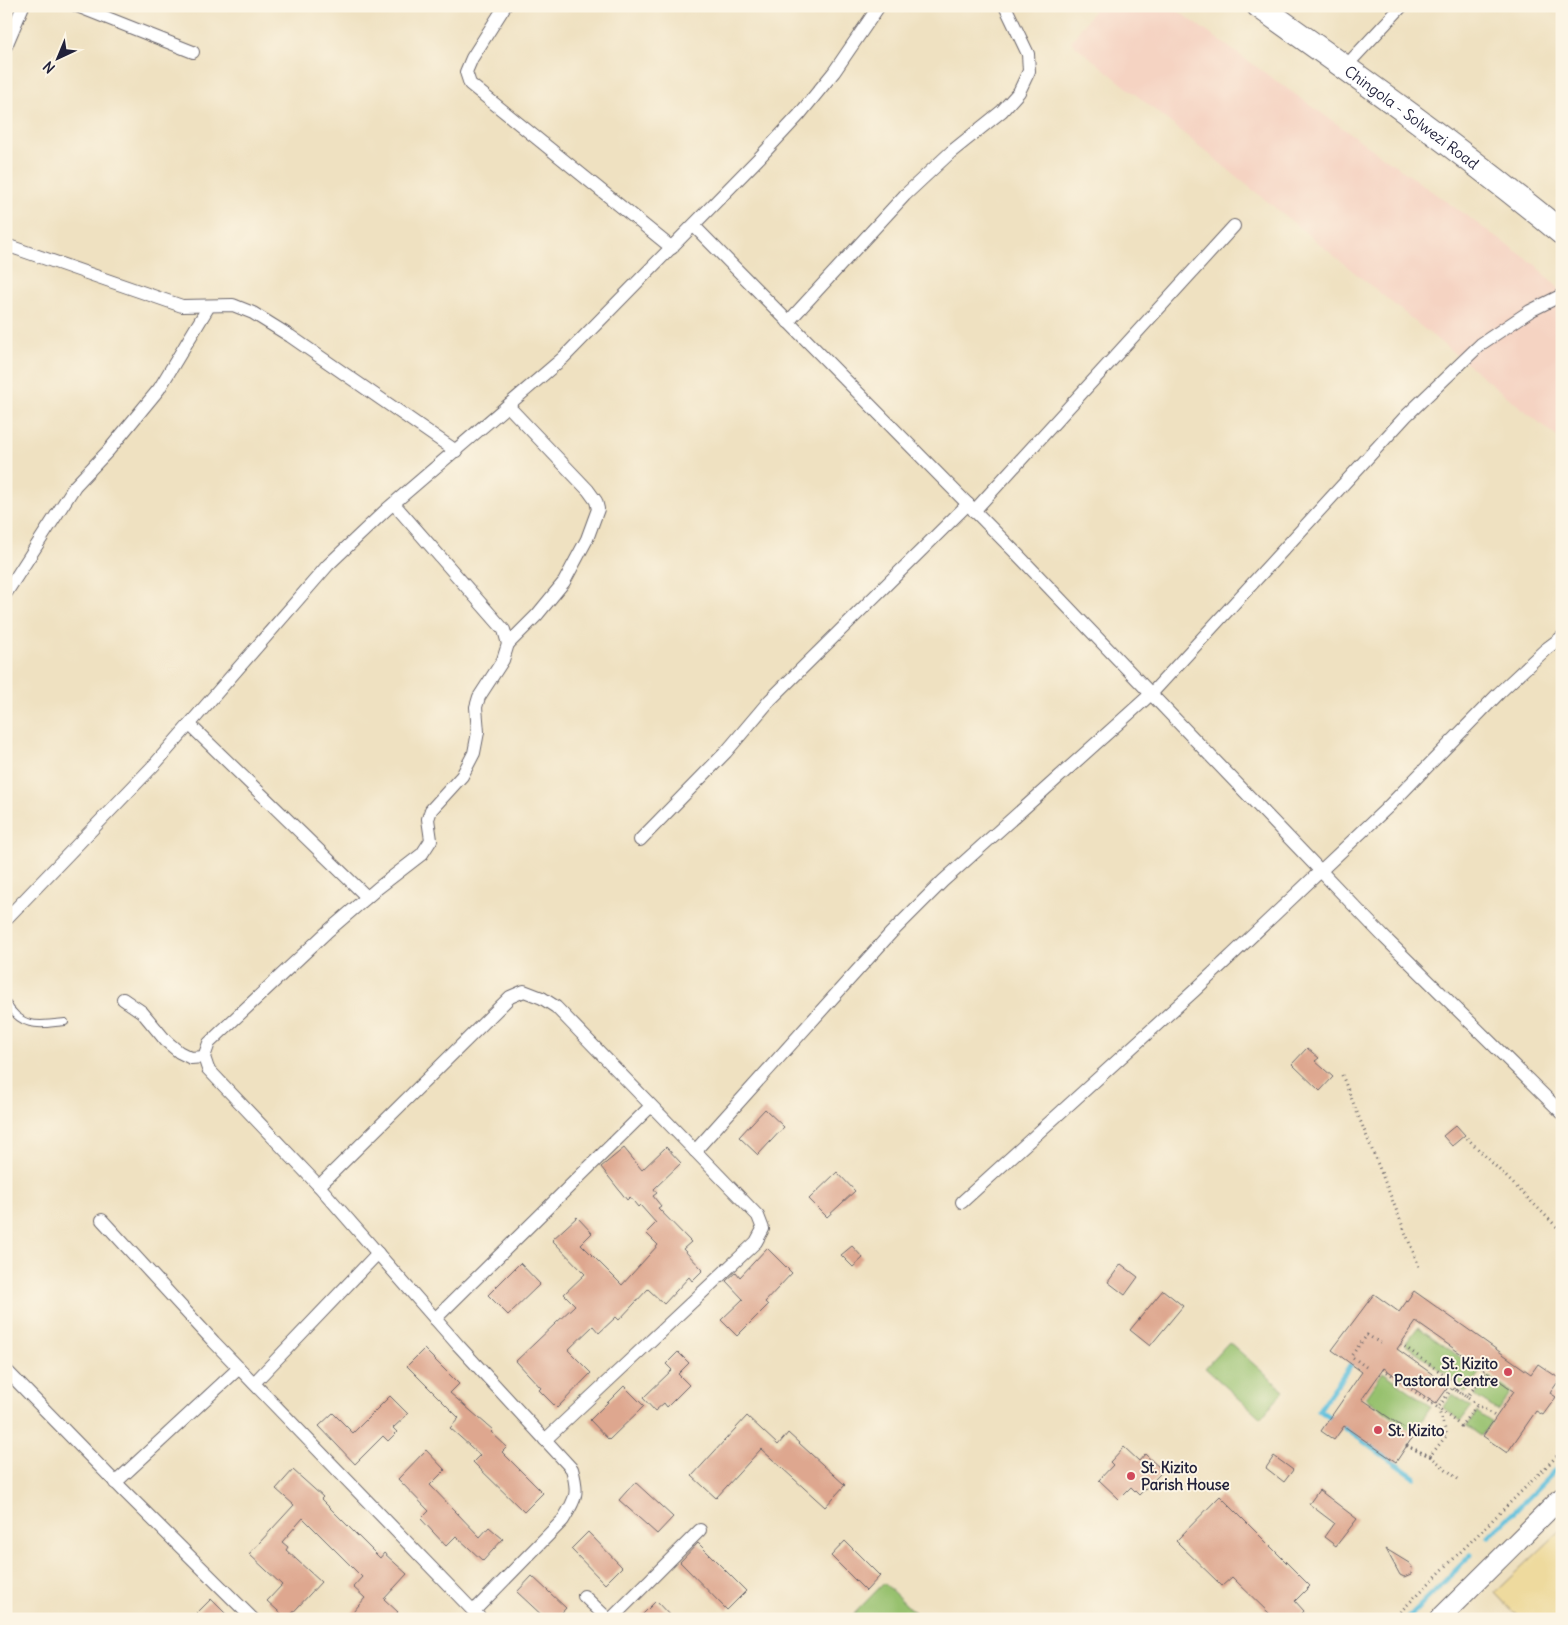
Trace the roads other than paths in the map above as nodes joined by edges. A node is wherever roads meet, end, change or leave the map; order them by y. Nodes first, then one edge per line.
1 (23, 6) edge
2 (77, 6) edge
3 (505, 6) edge
4 (879, 6) edge
5 (1005, 6) edge
6 (1258, 6) edge
7 (1402, 6) edge
8 (6, 46) edge
9 (194, 52) dead end
10 (1345, 67) junction
11 (694, 226) junction
12 (1234, 226) dead end
13 (1562, 232) edge
14 (6, 245) edge
15 (672, 248) junction
16 (1562, 295) edge
17 (209, 306) junction
18 (788, 322) junction
19 (508, 406) junction
20 (456, 451) junction
21 (394, 504) junction
22 (971, 508) junction
23 (6, 593) edge
24 (1562, 637) edge
25 (508, 644) junction
26 (1151, 694) junction
27 (190, 725) junction
28 (640, 840) dead end
29 (1320, 871) junction
30 (367, 897) junction
31 (6, 919) edge
32 (124, 1000) dead end
33 (6, 1002) edge
34 (65, 1022) dead end
35 (204, 1057) junction
36 (651, 1106) junction
37 (1562, 1113) edge
38 (695, 1151) junction
39 (319, 1186) junction
40 (962, 1202) dead end
41 (102, 1220) dead end
42 (378, 1253) junction
43 (435, 1319) junction
44 (240, 1368) junction
45 (8, 1375) edge
46 (254, 1382) junction
47 (545, 1440) junction
48 (116, 1482) junction
49 (1562, 1497) edge
50 (700, 1530) dead end
51 (584, 1596) dead end
52 (477, 1615) edge
53 (253, 1619) edge
54 (609, 1619) edge
55 (1439, 1619) edge

1 - 8 street
2 - 9 street
3 - 15 street
4 - 11 street
5 - 18 street
6 - 10 highway, Chingola - Solwezi Road
7 - 10 street
10 - 13 highway, Chingola - Solwezi Road
11 - 15 street
11 - 18 street
12 - 22 street
14 - 17 street
15 - 19 street
16 - 26 street
17 - 20 street
17 - 23 street
18 - 22 street
19 - 20 street
19 - 25 street
20 - 21 street
21 - 25 street
21 - 27 street
22 - 26 street
22 - 28 street
24 - 29 street
25 - 30 street
26 - 29 street
26 - 38 street
27 - 30 street
27 - 31 street
29 - 37 street
29 - 40 street
30 - 35 street
32 - 35 street
33 - 34 lane
35 - 39 street
36 - 38 street
36 - 39 street
36 - 43 street
38 - 47 street
39 - 42 street
41 - 44 street
42 - 43 street
42 - 46 street
43 - 47 street
44 - 46 street
44 - 48 street
45 - 48 street
46 - 52 street
47 - 52 street
48 - 53 street
49 - 55 main road
50 - 54 street
51 - 54 street

